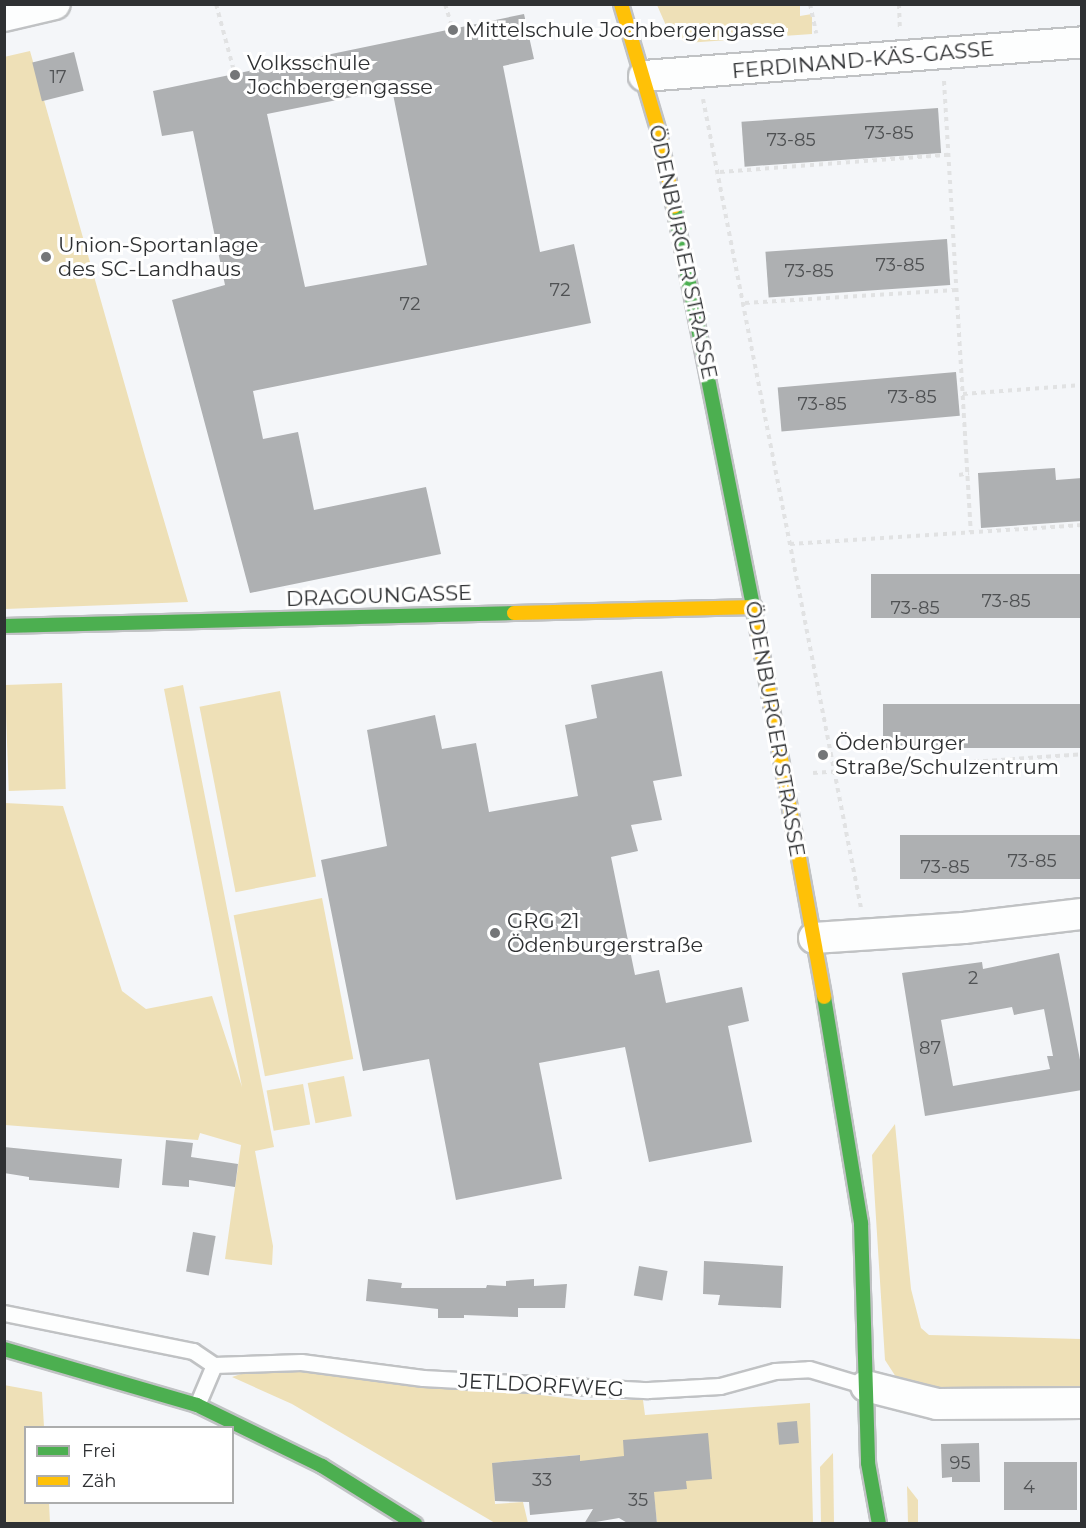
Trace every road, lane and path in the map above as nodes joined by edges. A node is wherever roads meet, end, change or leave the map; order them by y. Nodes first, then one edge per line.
1 (56, 4) edge
2 (216, 4) edge
3 (445, 4) edge
4 (621, 4) edge
5 (4, 16) edge
6 (453, 30) dead end
7 (1082, 42) edge
8 (942, 54) junction
9 (697, 73) junction
10 (236, 75) dead end
11 (644, 76) junction
12 (948, 155) junction
13 (720, 172) junction
14 (956, 290) junction
15 (744, 303) junction
16 (1082, 385) edge
17 (963, 394) junction
18 (969, 473) junction
19 (959, 475) dead end
20 (1082, 525) edge
21 (971, 532) junction
22 (790, 544) junction
23 (755, 607) junction
24 (4, 626) edge
25 (1082, 754) edge
26 (835, 771) junction
27 (782, 776) junction
28 (1082, 914) edge
29 (866, 935) junction
30 (814, 938) junction
31 (4, 1313) edge
32 (4, 1349) edge
33 (214, 1365) junction
34 (866, 1386) junction
35 (1082, 1403) edge
36 (197, 1405) junction
37 (868, 1463) junction
38 (415, 1524) edge
39 (862, 1524) edge
40 (879, 1524) edge

1 - 5 street
2 - 10 path
3 - 6 path
4 - 11 street, ÖDENBURGER STRASSE
7 - 8 street, FERDINAND-KÄS-GASSE
8 - 9 street, FERDINAND-KÄS-GASSE
8 - 12 path
9 - 11 street, FERDINAND-KÄS-GASSE
9 - 13 path
11 - 23 street, ÖDENBURGER STRASSE
12 - 13 path
12 - 14 path
13 - 15 path
14 - 15 path
14 - 17 path
15 - 22 path
16 - 17 path
17 - 18 path
18 - 19 path
18 - 21 path
20 - 21 path
21 - 22 path
22 - 26 path
23 - 24 street, DRAGOUNGASSE
23 - 27 street, ÖDENBURGER STRASSE
25 - 26 path
26 - 27 path
26 - 29 path
27 - 30 street, ÖDENBURGER STRASSE
28 - 29 street
29 - 30 street
30 - 34 street, ÖDENBURGER STRASSE
31 - 33 lane
32 - 36 street
33 - 34 lane, JETLDORFWEG
33 - 36 lane
34 - 35 street
34 - 37 street, ÖDENBURGER STRASSE
36 - 38 street
37 - 39 street, ÖDENBURGER STRASSE
37 - 40 street, ÖDENBURGER STRASSE

